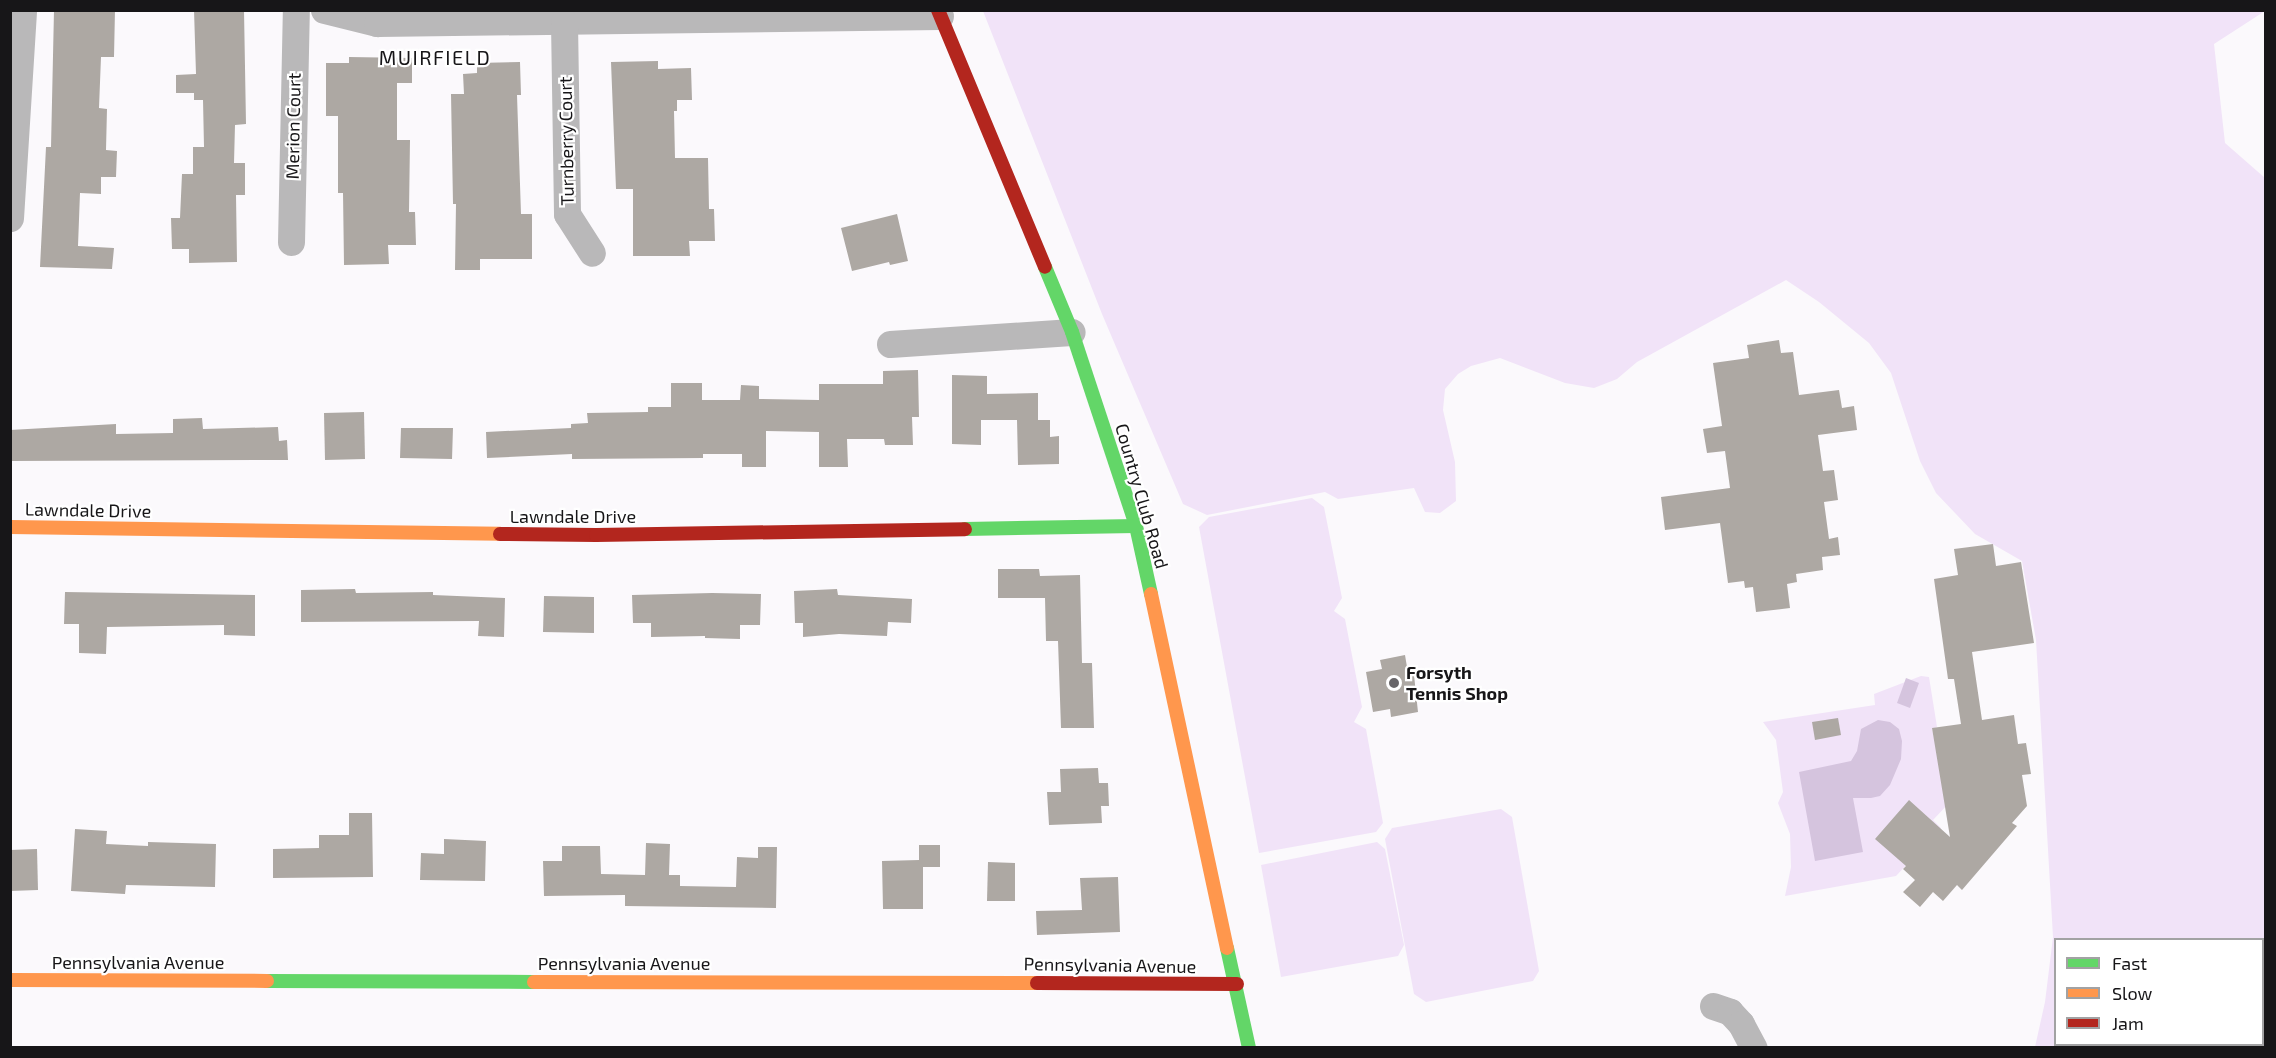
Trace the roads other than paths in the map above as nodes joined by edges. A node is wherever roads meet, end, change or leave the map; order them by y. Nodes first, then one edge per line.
1 (23, 10) edge
2 (296, 10) edge
3 (324, 10) edge
4 (939, 14) edge
5 (564, 22) junction
6 (10, 218) edge
7 (291, 242) dead end
8 (592, 253) dead end
9 (1072, 332) junction
10 (890, 344) dead end
11 (10, 526) edge
12 (1136, 526) junction
13 (10, 980) edge
14 (1236, 984) junction
15 (1249, 1047) edge
16 (1737, 1047) edge
17 (1754, 1047) edge

1 - 6 street
2 - 7 street, Merion Court
3 - 5 street
4 - 5 street
4 - 9 street, Country Club Road
5 - 8 street, Turnberry Court
9 - 10 street
9 - 12 street, Country Club Road
11 - 12 street, Lawndale Drive
12 - 14 street, Country Club Road
13 - 14 street, Pennsylvania Avenue
14 - 15 street, Country Club Road
16 - 17 street

